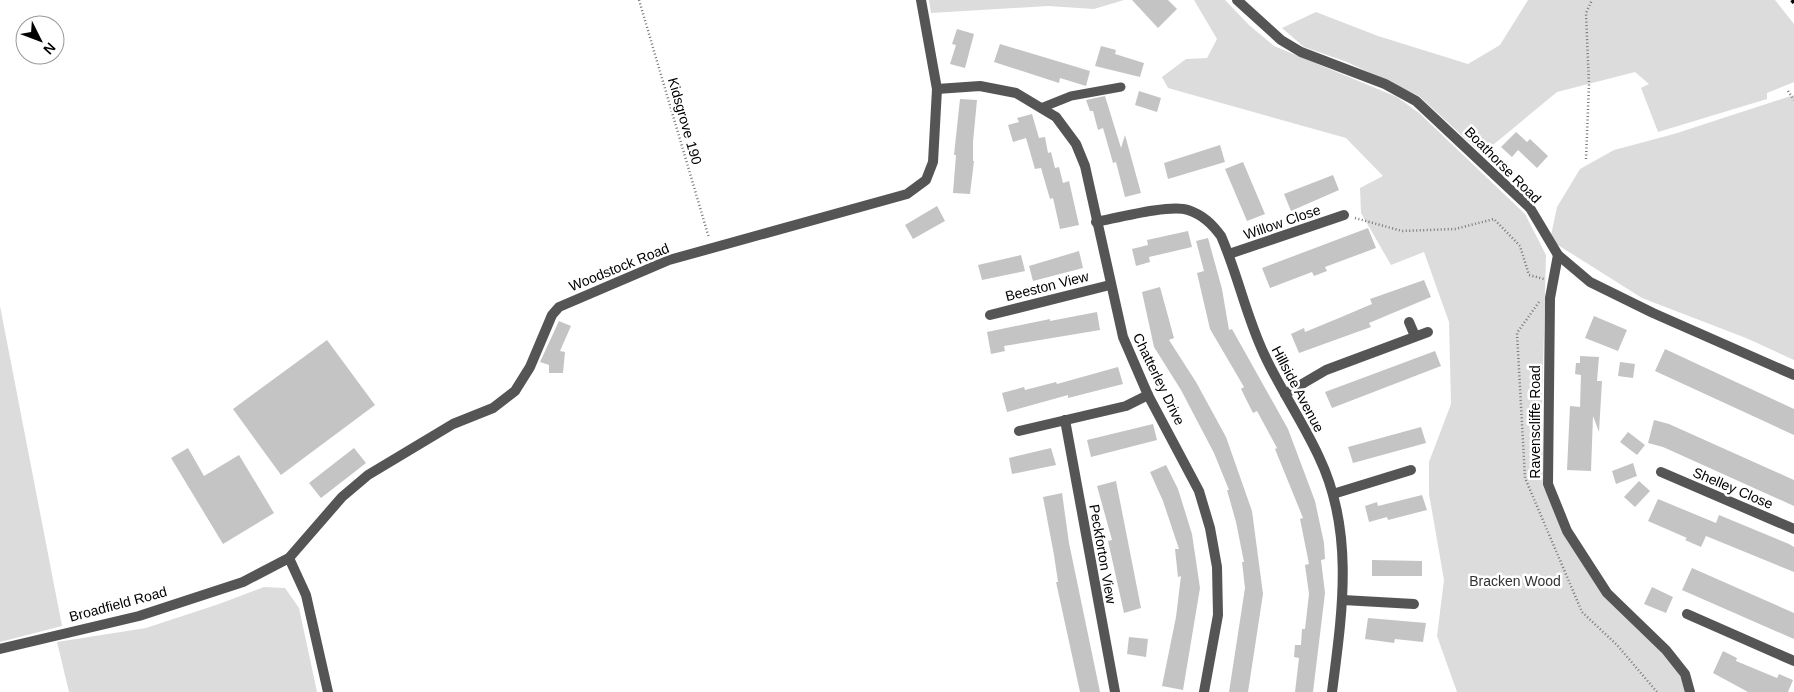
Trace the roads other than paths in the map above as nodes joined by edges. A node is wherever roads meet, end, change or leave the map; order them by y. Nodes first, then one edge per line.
1 (922, 0) edge
2 (1237, 0) edge
3 (1121, 87) dead end
4 (936, 89) junction
5 (1040, 108) junction
6 (1344, 215) road end
7 (1096, 222) junction
8 (1229, 254) junction
9 (1558, 254) junction
10 (1110, 284) junction
11 (990, 315) dead end
12 (1408, 322) dead end
13 (1428, 332) dead end
14 (1415, 336) junction
15 (1794, 375) edge
16 (1285, 394) junction
17 (1148, 395) junction
18 (1065, 420) junction
19 (1019, 431) dead end
20 (1410, 470) dead end
21 (1661, 472) dead end
22 (1334, 494) junction
23 (1794, 529) edge
24 (289, 558) junction
25 (243, 582) joint
26 (1343, 600) junction
27 (1414, 604) dead end
28 (1686, 614) dead end
29 (0, 649) edge
30 (1794, 661) edge
31 (328, 692) edge
32 (1114, 692) edge
33 (1204, 692) edge
34 (1332, 692) edge
35 (1690, 692) edge

1 - 4 street, Woodstock Road
2 - 9 street, Boathorse Road
3 - 5 lane
4 - 5 street, Chatterley Drive
4 - 24 street, Woodstock Road
5 - 7 street, Chatterley Drive
6 - 8 street, Willow Close
7 - 8 street, Hillside Avenue
7 - 10 street, Chatterley Drive
8 - 16 street, Hillside Avenue
9 - 15 street, Boathorse Road
9 - 35 street, Ravenscliffe Road
10 - 11 street, Beeston View
10 - 17 street, Chatterley Drive
12 - 14 street
13 - 14 street
14 - 16 street
16 - 22 street, Hillside Avenue
17 - 18 street
17 - 33 street, Chatterley Drive
18 - 19 street
18 - 32 street, Peckforton View
20 - 22 street
21 - 23 street, Shelley Close
22 - 26 street, Hillside Avenue
24 - 25 street, Woodstock Road
24 - 31 street
25 - 29 street, Broadfield Road
26 - 27 street
26 - 34 street, Hillside Avenue
28 - 30 street

